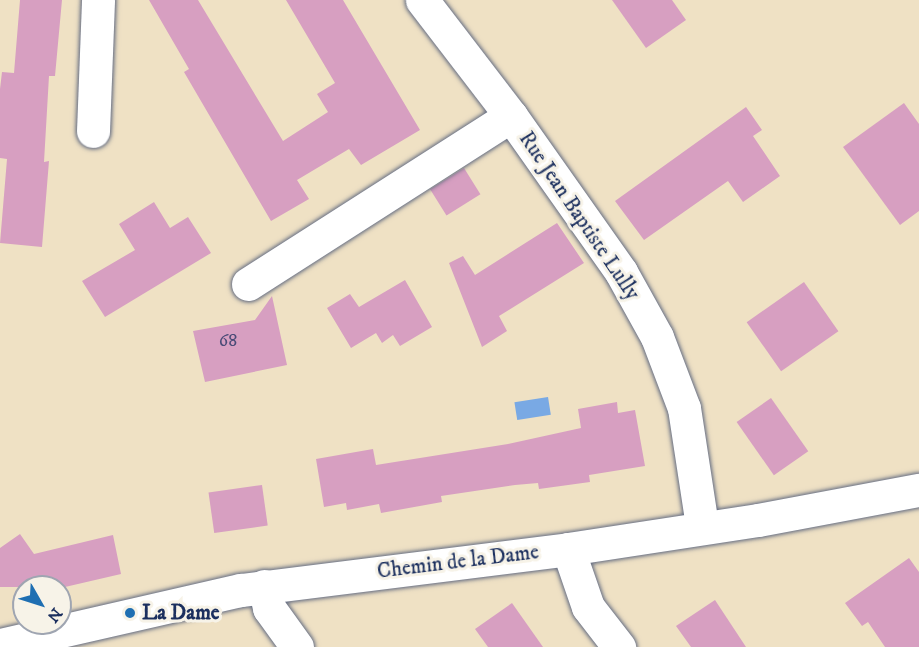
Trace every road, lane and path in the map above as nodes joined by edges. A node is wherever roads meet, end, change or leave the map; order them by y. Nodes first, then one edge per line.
1 (98, 0) edge
2 (422, 0) edge
3 (511, 116) junction
4 (93, 131) dead end
5 (248, 284) dead end
6 (919, 490) edge
7 (702, 526) junction
8 (568, 549) junction
9 (264, 586) junction
10 (0, 645) edge
11 (297, 647) edge
12 (619, 647) edge

1 - 4 street
2 - 3 street, Rue Jean Baptiste Lully
3 - 5 street
3 - 7 street, Rue Jean Baptiste Lully
6 - 7 street, Chemin de la Dame
7 - 8 street, Chemin de la Dame
8 - 9 street, Chemin de la Dame
8 - 12 street
9 - 10 street, Chemin de la Dame
9 - 11 street

